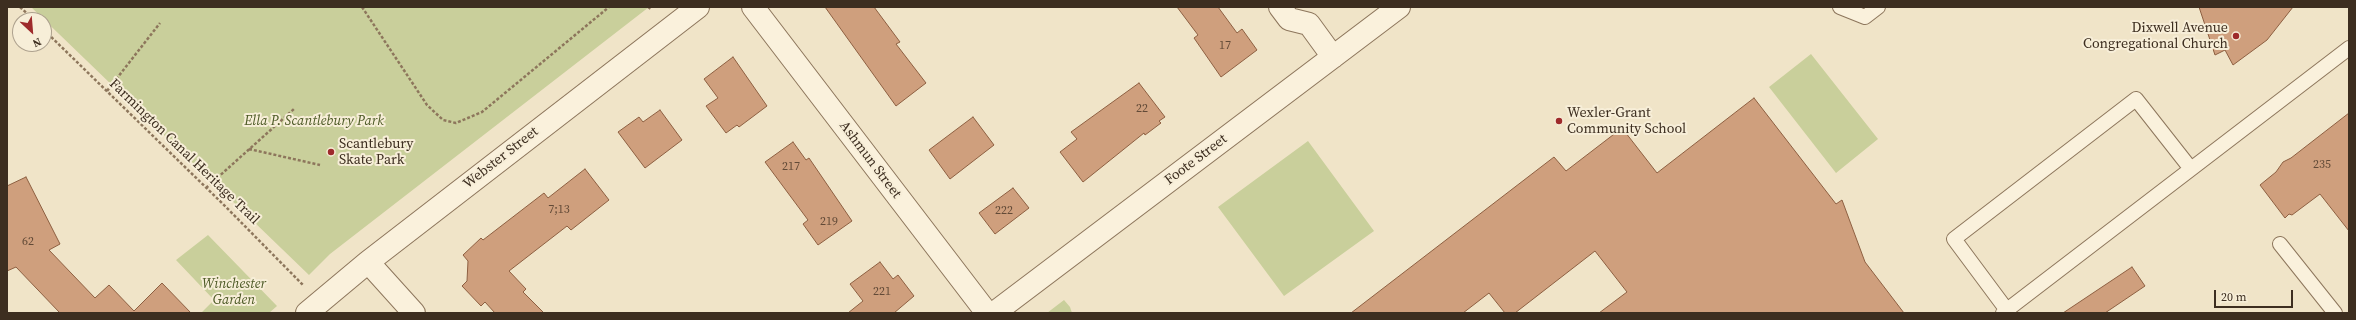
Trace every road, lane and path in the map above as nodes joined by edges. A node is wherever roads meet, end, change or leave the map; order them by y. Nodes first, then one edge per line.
1 (362, 7) edge
2 (609, 7) edge
3 (698, 7) edge
4 (753, 7) edge
5 (1280, 7) edge
6 (1399, 7) edge
7 (1840, 7) edge
8 (1878, 7) edge
9 (1309, 15) edge
10 (160, 23) dead end
11 (52, 38) edge
12 (2349, 48) edge
13 (1333, 57) junction
14 (107, 92) junction
15 (294, 109) dead end
16 (249, 149) junction
17 (320, 165) dead end
18 (2191, 169) junction
19 (206, 188) junction
20 (2280, 244) dead end
21 (368, 262) junction
22 (305, 288) dead end
23 (2006, 312) edge
24 (307, 313) edge
25 (414, 313) edge
26 (987, 313) edge
27 (994, 313) edge
28 (2335, 313) edge

1 - 2 path
3 - 21 street, Webster Street
4 - 26 street, Ashmun Street
5 - 9 street
6 - 13 street, Foote Street
7 - 8 lane
9 - 13 street
10 - 14 path
11 - 14 path, Farmington Canal Heritage Trail
12 - 18 lane
13 - 27 street, Foote Street
14 - 19 path, Farmington Canal Heritage Trail
15 - 16 path
16 - 17 path
16 - 19 path
18 - 23 lane
18 - 23 lane
19 - 22 path, Farmington Canal Heritage Trail
20 - 28 lane
21 - 24 street, Webster Street
21 - 25 street

